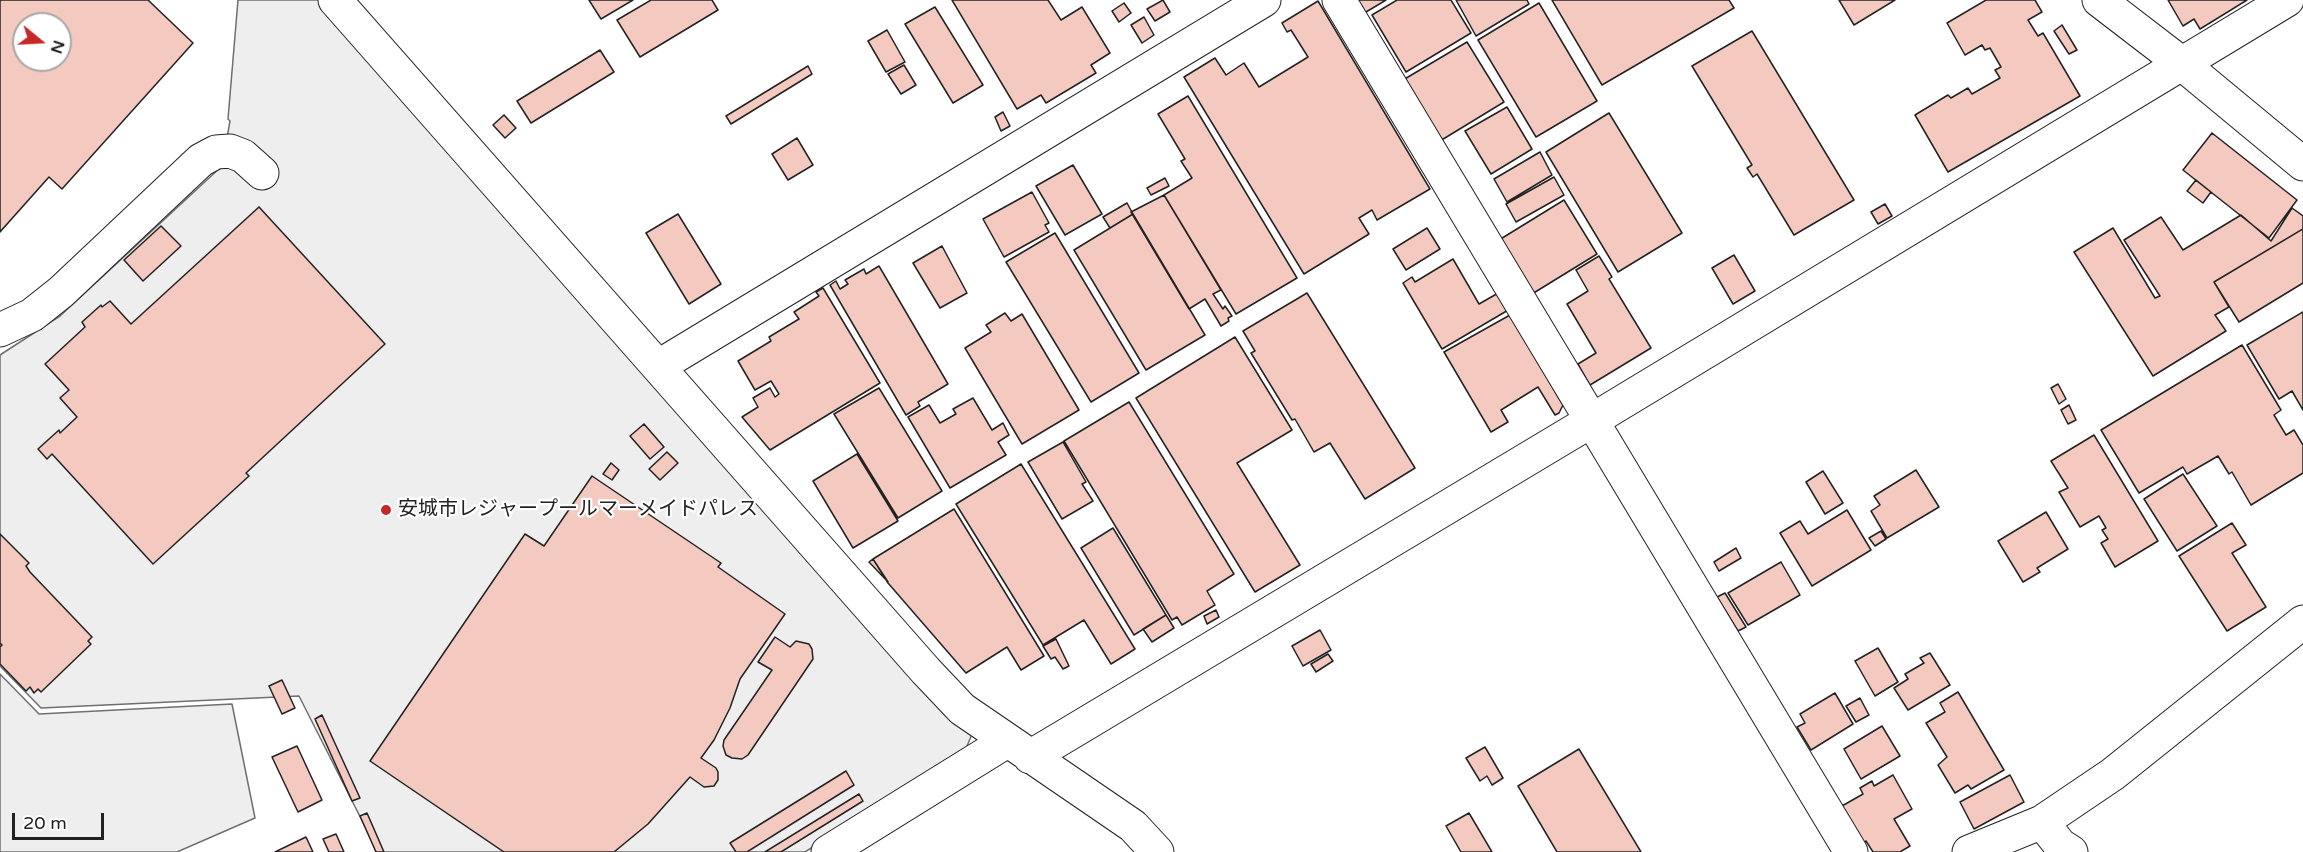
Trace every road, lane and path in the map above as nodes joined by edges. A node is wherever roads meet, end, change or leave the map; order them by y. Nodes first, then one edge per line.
1 (335, 0) edge
2 (1264, 0) edge
3 (1339, 0) edge
4 (2099, 0) edge
5 (2287, 0) edge
6 (2181, 63) junction
7 (2303, 164) edge
8 (262, 173) dead end
9 (0, 330) edge
10 (659, 366) junction
11 (1591, 422) junction
12 (2303, 622) edge
13 (1019, 748) junction
14 (2042, 822) junction
15 (828, 852) edge
16 (1157, 852) edge
17 (1851, 852) edge
18 (1969, 852) edge
19 (2071, 852) edge

1 - 10 street
2 - 10 street
3 - 11 street
4 - 6 street
5 - 6 street
6 - 7 street
6 - 11 street
8 - 9 street
10 - 13 street
11 - 13 street
11 - 17 street
12 - 14 street
13 - 15 street
13 - 16 street
14 - 18 street
14 - 19 street

